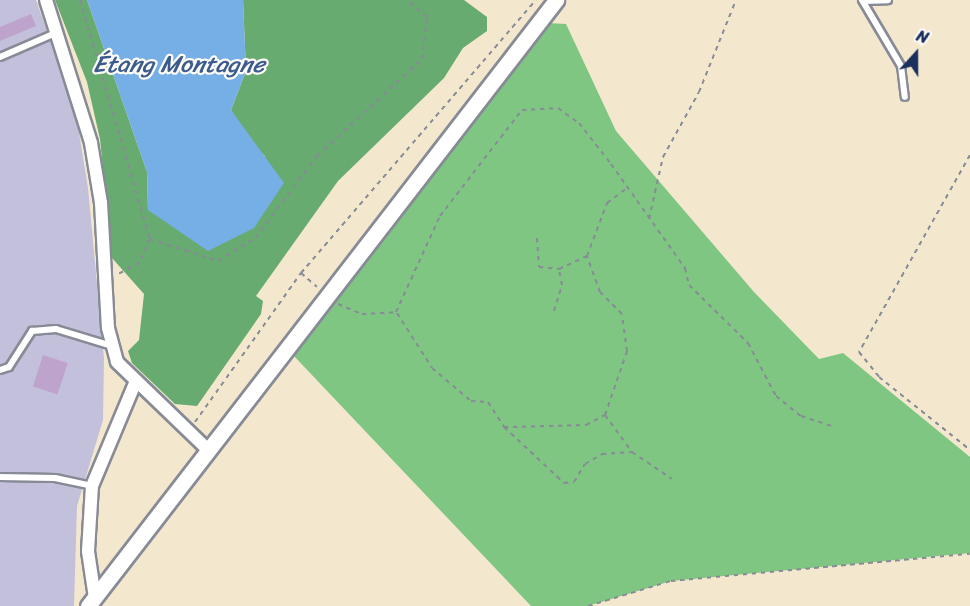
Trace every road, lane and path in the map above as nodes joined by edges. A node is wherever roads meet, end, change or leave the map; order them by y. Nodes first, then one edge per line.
1 (46, 0) edge
2 (80, 0) edge
3 (406, 0) edge
4 (536, 0) edge
5 (556, 0) edge
6 (736, 0) edge
7 (888, 0) edge
8 (862, 1) edge
9 (58, 32) junction
10 (0, 57) edge
11 (905, 97) dead end
12 (970, 155) edge
13 (627, 188) junction
14 (649, 220) junction
15 (537, 238) dead end
16 (150, 239) junction
17 (587, 256) junction
18 (559, 269) junction
19 (301, 273) junction
20 (106, 282) junction
21 (325, 294) junction
22 (554, 311) dead end
23 (396, 312) junction
24 (113, 346) junction
25 (0, 370) edge
26 (136, 381) junction
27 (605, 415) junction
28 (831, 426) dead end
29 (504, 427) junction
30 (187, 430) junction
31 (206, 448) junction
32 (970, 450) edge
33 (632, 452) junction
34 (0, 477) edge
35 (672, 479) dead end
36 (92, 486) junction
37 (970, 554) edge
38 (92, 602) edge
39 (588, 606) edge

1 - 9 street
2 - 16 path
3 - 16 path
4 - 19 path
5 - 21 street
6 - 14 path
7 - 8 lane
8 - 11 lane
9 - 10 lane
9 - 20 street
12 - 32 path
13 - 14 path
13 - 17 path
13 - 23 path
14 - 28 path
15 - 18 path
16 - 20 path
17 - 18 path
17 - 27 path
18 - 22 path
19 - 21 path
19 - 30 path
20 - 24 street
21 - 23 path
21 - 31 street
23 - 29 path
24 - 25 lane
24 - 26 street
26 - 30 street
26 - 36 street
27 - 29 path
27 - 33 path
29 - 33 path
30 - 31 street
31 - 38 street
33 - 35 path
34 - 36 lane
36 - 38 street
37 - 39 path

